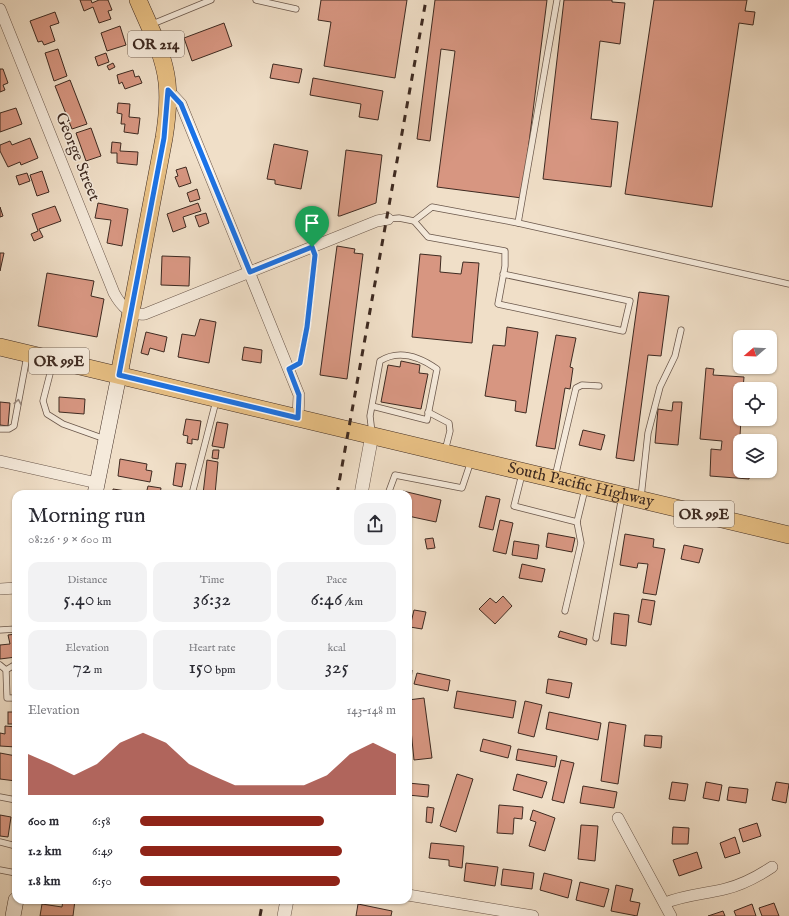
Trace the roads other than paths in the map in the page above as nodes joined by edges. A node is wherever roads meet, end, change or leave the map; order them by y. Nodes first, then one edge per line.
1 (138, 0) edge
2 (211, 0) edge
3 (256, 0) edge
4 (557, 0) edge
5 (0, 9) edge
6 (296, 9) dead end
7 (148, 26) junction
8 (168, 90) junction
9 (388, 219) joint
10 (414, 221) junction
11 (518, 223) junction
12 (312, 247) junction
13 (250, 272) junction
14 (503, 274) junction
15 (789, 284) edge
16 (130, 312) junction
17 (681, 330) dead end
18 (0, 347) edge
19 (27, 353) junction
20 (53, 360) junction
21 (289, 369) junction
22 (119, 375) junction
23 (599, 386) dead end
24 (216, 399) junction
25 (372, 406) junction
26 (428, 412) junction
27 (298, 418) junction
28 (0, 429) edge
29 (372, 435) junction
30 (106, 439) junction
31 (445, 453) junction
32 (472, 459) junction
33 (0, 461) edge
34 (522, 472) junction
35 (555, 479) junction
36 (586, 486) junction
37 (96, 488) edge
38 (193, 490) edge
39 (362, 490) edge
40 (389, 490) edge
41 (622, 495) junction
42 (640, 500) junction
43 (577, 522) junction
44 (789, 535) edge
45 (12, 588) edge
46 (0, 589) edge
47 (566, 611) dead end
48 (12, 629) edge
49 (0, 630) edge
50 (596, 638) dead end
51 (0, 665) edge
52 (12, 666) edge
53 (6, 670) junction
54 (12, 698) edge
55 (0, 797) edge
56 (12, 799) edge
57 (618, 818) dead end
58 (0, 842) edge
59 (12, 845) edge
60 (772, 867) dead end
61 (0, 870) edge
62 (12, 872) edge
63 (412, 896) edge
64 (665, 903) junction
65 (15, 904) edge
66 (286, 904) edge
67 (13, 916) edge
68 (284, 916) edge
69 (533, 916) edge
70 (672, 916) edge

1 - 7 main road, OR 214
2 - 7 lane
3 - 6 lane
4 - 11 lane
5 - 16 street, George Street
7 - 8 main road, OR 214
8 - 13 street
8 - 16 main road, OR 214
9 - 10 lane
9 - 12 street
10 - 11 lane
10 - 14 lane
11 - 15 lane
12 - 13 street
12 - 21 lane
13 - 16 street
13 - 21 street
14 - 14 lane
16 - 22 main road, OR 214
17 - 42 lane
18 - 19 main road, OR 99E
19 - 20 main road, OR 99E
28 -> 19 lane
20 - 22 main road, OR 99E
20 - 30 lane
21 - 27 street
22 - 24 main road, OR 99E
22 - 30 main road
23 - 35 lane
24 - 27 main road, OR 99E
24 - 38 lane
25 - 26 lane
25 - 26 lane
25 - 29 lane
26 - 31 lane
27 - 29 main road, OR 99E
29 - 31 main road, South Pacific Highway / OR 99E
29 - 39 street
30 - 37 main road
31 - 32 main road, South Pacific Highway / OR 99E
32 - 34 main road, South Pacific Highway / OR 99E
32 - 40 lane
33 - 37 street
34 - 35 main road, South Pacific Highway / OR 99E
34 - 43 lane
35 - 36 main road, South Pacific Highway / OR 99E
36 - 41 main road, South Pacific Highway / OR 99E
36 - 43 lane
41 - 42 main road, South Pacific Highway / OR 99E
41 - 50 lane
42 - 44 main road, South Pacific Highway / OR 99E
43 - 47 lane
45 - 46 street
48 - 49 lane
51 - 53 lane
52 - 53 lane
53 - 54 lane
55 - 56 lane
57 - 64 street
58 - 59 lane
60 - 64 street
61 - 62 lane
63 - 69 street
64 - 70 street
65 - 67 main road
66 - 68 street

